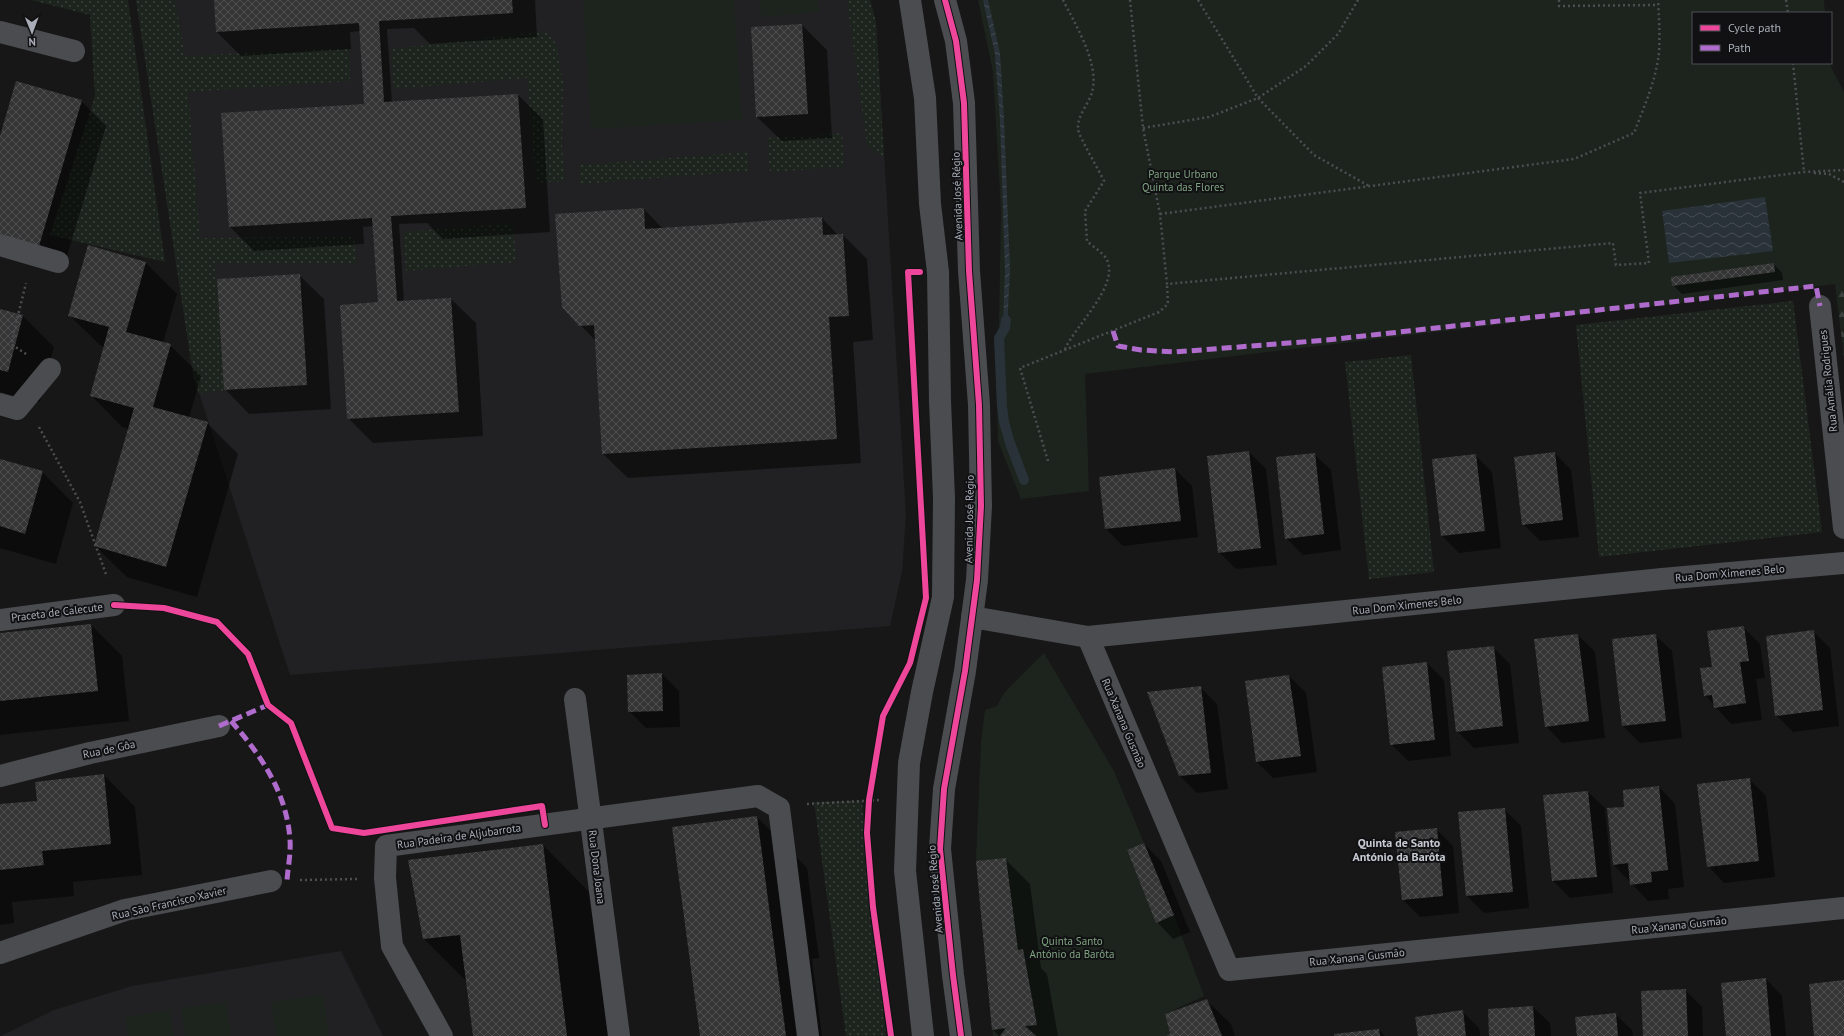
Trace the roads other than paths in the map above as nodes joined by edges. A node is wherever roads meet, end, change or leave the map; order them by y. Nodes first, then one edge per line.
1 (910, 0) edge
2 (945, 0) edge
3 (0, 32) edge
4 (74, 51) dead end
5 (0, 245) edge
6 (58, 262) dead end
7 (1820, 306) dead end
8 (50, 369) road end
9 (0, 404) edge
10 (1844, 528) edge
11 (1844, 563) edge
12 (114, 605) road end
13 (972, 617) junction
14 (0, 620) edge
15 (1088, 637) junction
16 (575, 698) dead end
17 (219, 726) dead end
18 (0, 776) edge
19 (591, 818) junction
20 (271, 881) road end
21 (1844, 908) edge
22 (0, 953) edge
23 (442, 1036) edge
24 (619, 1036) edge
25 (808, 1036) edge
26 (923, 1036) edge
27 (961, 1036) edge

1 - 26 street
2 - 13 street, Avenida José Régio
3 - 4 street
5 - 6 street
7 - 10 street, Rua Amália Rodrigues
8 - 9 street
11 - 15 street, Rua Dom Ximenes Belo
12 - 14 street, Praceta de Calecute
13 - 15 street, Rua Dom Ximenes Belo
13 - 27 street, Avenida José Régio
15 - 21 street, Rua Xanana Gusmão
16 - 19 street, Rua Dona Joana
17 - 18 street, Rua de Gôa
19 - 23 street, Rua Padeira de Aljubarrota
19 - 24 street, Rua Dona Joana
19 - 25 street
20 - 22 street, Rua São Francisco Xavier

